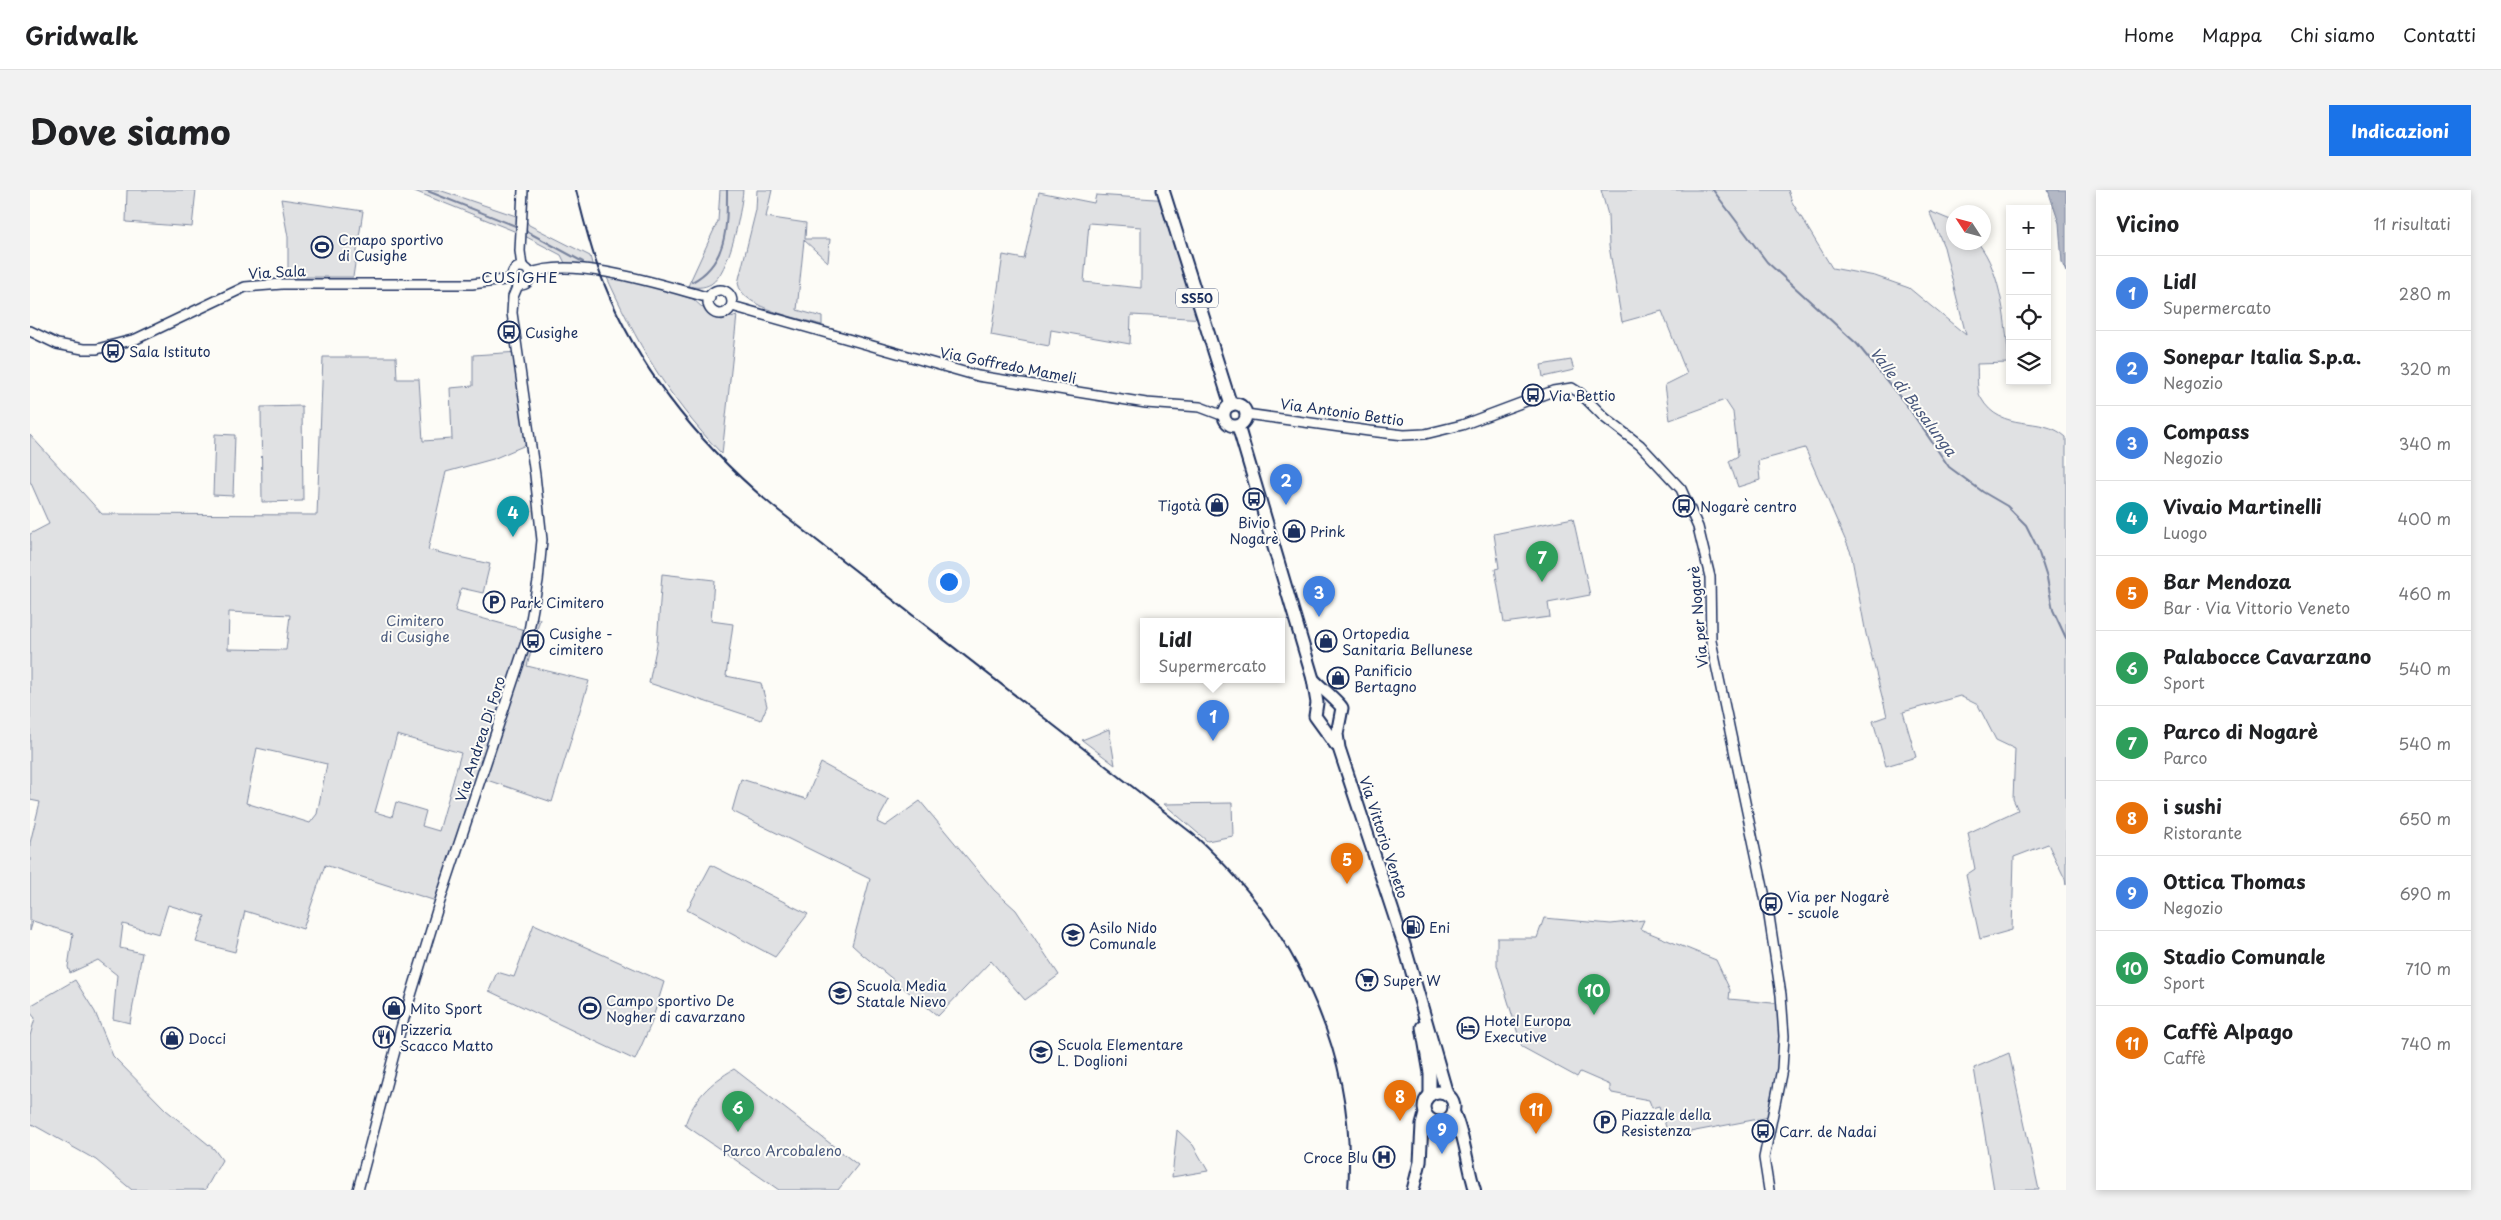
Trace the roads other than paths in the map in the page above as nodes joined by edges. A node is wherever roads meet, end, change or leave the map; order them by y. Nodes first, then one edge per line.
1 (523, 190) edge
2 (1163, 190) edge
3 (522, 267) junction
4 (530, 274) junction
5 (515, 282) junction
6 (710, 298) junction
7 (732, 306) junction
8 (30, 331) edge
9 (1577, 391) joint
10 (1231, 405) junction
11 (1246, 414) junction
12 (1224, 416) junction
13 (1238, 426) junction
14 (1313, 679) junction
15 (1329, 697) junction
16 (1317, 703) junction
17 (1338, 720) junction
18 (1322, 723) junction
19 (1338, 748) junction
20 (1400, 936) junction
21 (1447, 1094) junction
22 (1430, 1095) junction
23 (1425, 1114) junction
24 (1445, 1119) junction
25 (1422, 1144) junction
26 (358, 1190) edge
27 (1413, 1190) edge
28 (1475, 1190) edge
29 (1769, 1190) edge

1 - 3 street
2 - 10 main road, SS50
3 - 4 street
3 - 5 street
4 - 5 street
4 - 6 street, Via Goffredo Mameli
5 - 8 street, Via Sala
5 - 26 street, Via Andrea Di Foro
6 - 7 street, Via Goffredo Mameli
6 - 7 street, Via Goffredo Mameli
7 - 12 street, Via Goffredo Mameli
9 - 11 street, Via Antonio Bettio
9 - 29 street, Via per Nogarè
10 - 11 main road
10 - 12 main road
11 - 13 main road
12 - 13 main road
13 - 14 main road, Via Vittorio Veneto
14 - 15 main road, Via Vittorio Veneto
14 - 16 main road, Via Vittorio Veneto
15 - 16 main road
15 - 17 main road, Via Vittorio Veneto
16 - 18 main road, Via Vittorio Veneto
17 - 18 main road
17 - 19 main road, Via Vittorio Veneto
18 - 19 main road, Via Vittorio Veneto
19 - 20 main road, Via Vittorio Veneto
20 - 21 main road, Via Vittorio Veneto
20 - 22 main road, Via Vittorio Veneto
21 - 22 main road
21 - 24 main road, Via Vittorio Veneto
22 - 23 main road, Via Vittorio Veneto
23 - 24 main road, Via Vittorio Veneto
23 - 25 main road
24 - 25 main road
24 - 28 main road, Via Vittorio Veneto
25 - 27 main road

